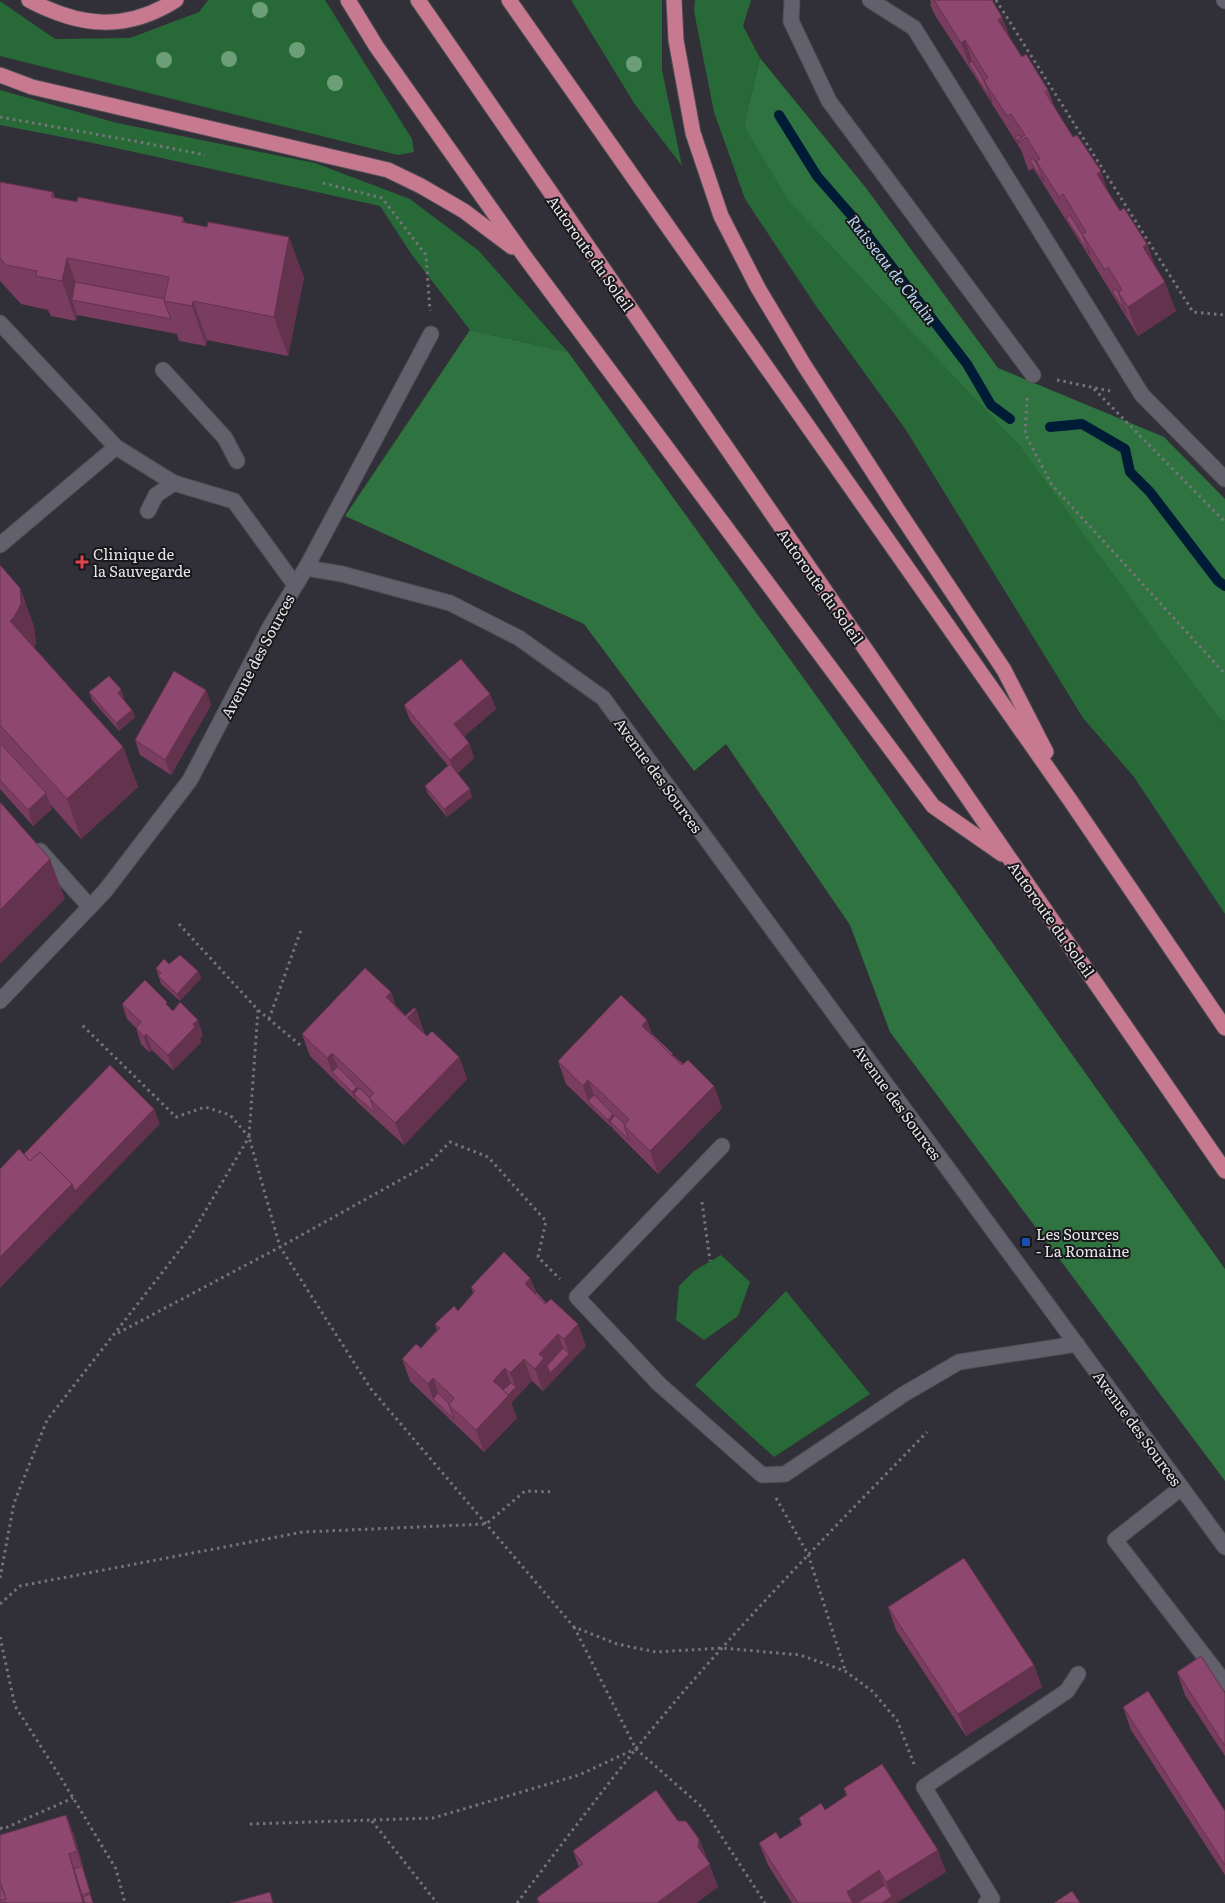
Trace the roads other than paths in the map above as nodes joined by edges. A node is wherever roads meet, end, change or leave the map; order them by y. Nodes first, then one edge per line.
1 (29, 0) edge
2 (176, 0) edge
3 (348, 0) edge
4 (418, 0) edge
5 (509, 0) edge
6 (674, 0) edge
7 (792, 0) edge
8 (870, 0) edge
9 (0, 76) edge
10 (525, 257) junction
11 (0, 324) edge
12 (431, 334) road end
13 (163, 370) dead end
14 (1033, 375) road end
15 (116, 447) junction
16 (237, 461) dead end
17 (1225, 478) edge
18 (174, 483) junction
19 (148, 511) dead end
20 (0, 545) edge
21 (306, 568) junction
22 (295, 585) junction
23 (1070, 800) junction
24 (31, 842) edge
25 (1011, 860) junction
26 (90, 907) junction
27 (0, 1001) edge
28 (1225, 1028) edge
29 (722, 1146) dead end
30 (1225, 1171) edge
31 (1077, 1344) junction
32 (1181, 1488) junction
33 (1225, 1547) edge
34 (1078, 1674) dead end
35 (1225, 1682) edge
36 (986, 1903) edge

1 - 2 highway
3 - 10 highway
4 - 25 highway, Autoroute du Soleil
5 - 23 highway
6 - 23 highway
7 - 14 street
8 - 17 street
9 - 10 highway
10 - 25 highway
11 - 15 street
12 - 21 street
13 - 16 street
15 - 18 street
15 - 20 street
18 - 19 street
18 - 22 street
21 - 22 street, Avenue des Sources
21 - 31 street, Avenue des Sources
22 - 26 street, Avenue des Sources
23 - 28 highway
24 - 26 street
25 - 30 highway, Autoroute du Soleil
26 - 27 street, Avenue des Sources
29 - 31 street
31 - 32 street, Avenue des Sources
32 - 33 street, Avenue des Sources
32 - 35 street
34 - 36 street

